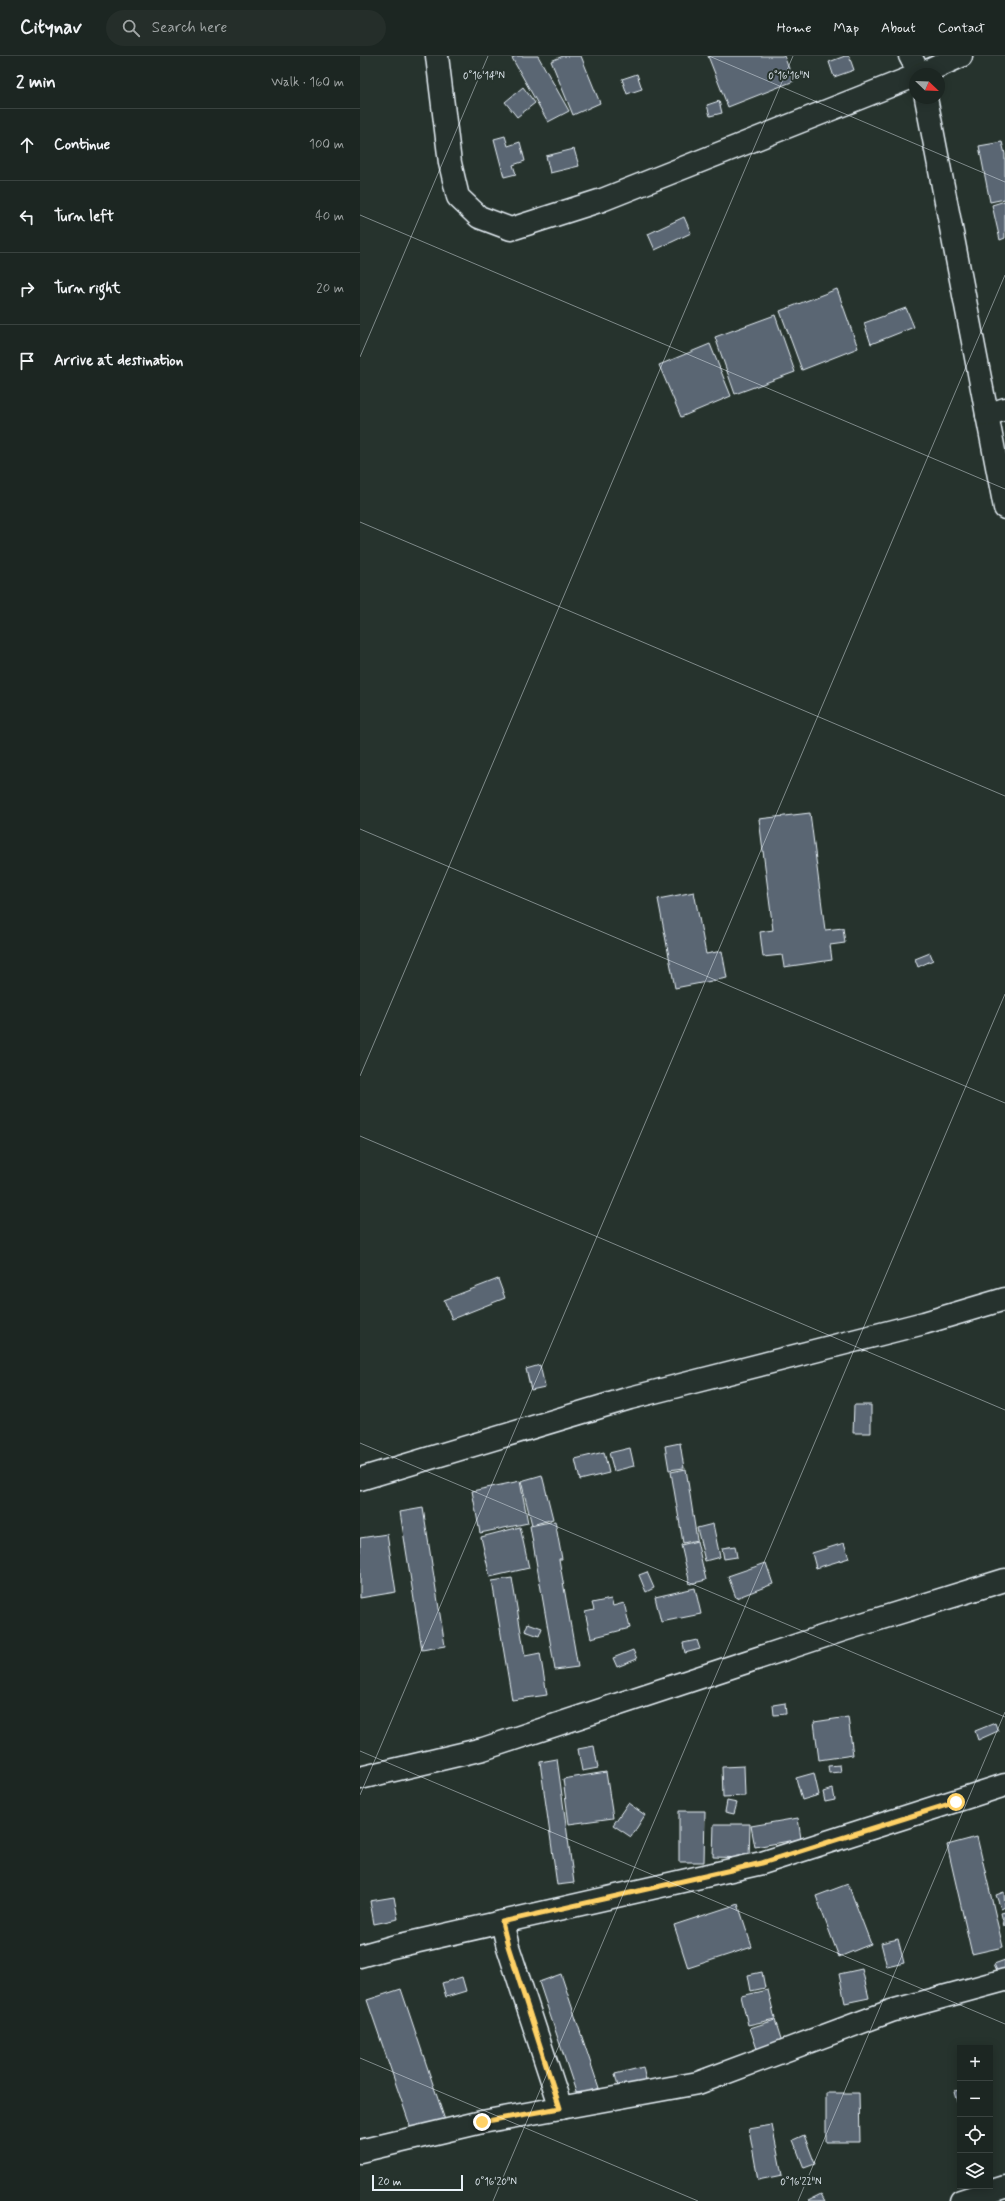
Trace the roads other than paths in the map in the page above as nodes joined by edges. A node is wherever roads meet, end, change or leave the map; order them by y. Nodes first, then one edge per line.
1 (437, 56) edge
2 (910, 56) edge
3 (961, 56) edge
4 (917, 68) edge
5 (934, 68) edge
6 (909, 78) edge
7 (927, 104) edge
8 (996, 412) edge
9 (1005, 508) edge
10 (1005, 1299) edge
11 (360, 1479) edge
12 (1005, 1580) edge
13 (360, 1778) edge
14 (1005, 1785) edge
15 (502, 1922) junction
16 (360, 1956) edge
17 (1005, 1980) edge
18 (560, 2108) junction
19 (360, 2151) edge
20 (1005, 2187) edge
21 (961, 2201) edge

1 - 6 street
2 - 4 street
3 - 5 street
7 - 8 street
8 - 9 street
10 - 11 street
12 - 13 street
14 - 15 street
15 - 16 street
15 - 18 street
17 - 18 street
18 - 19 street
20 - 21 street

